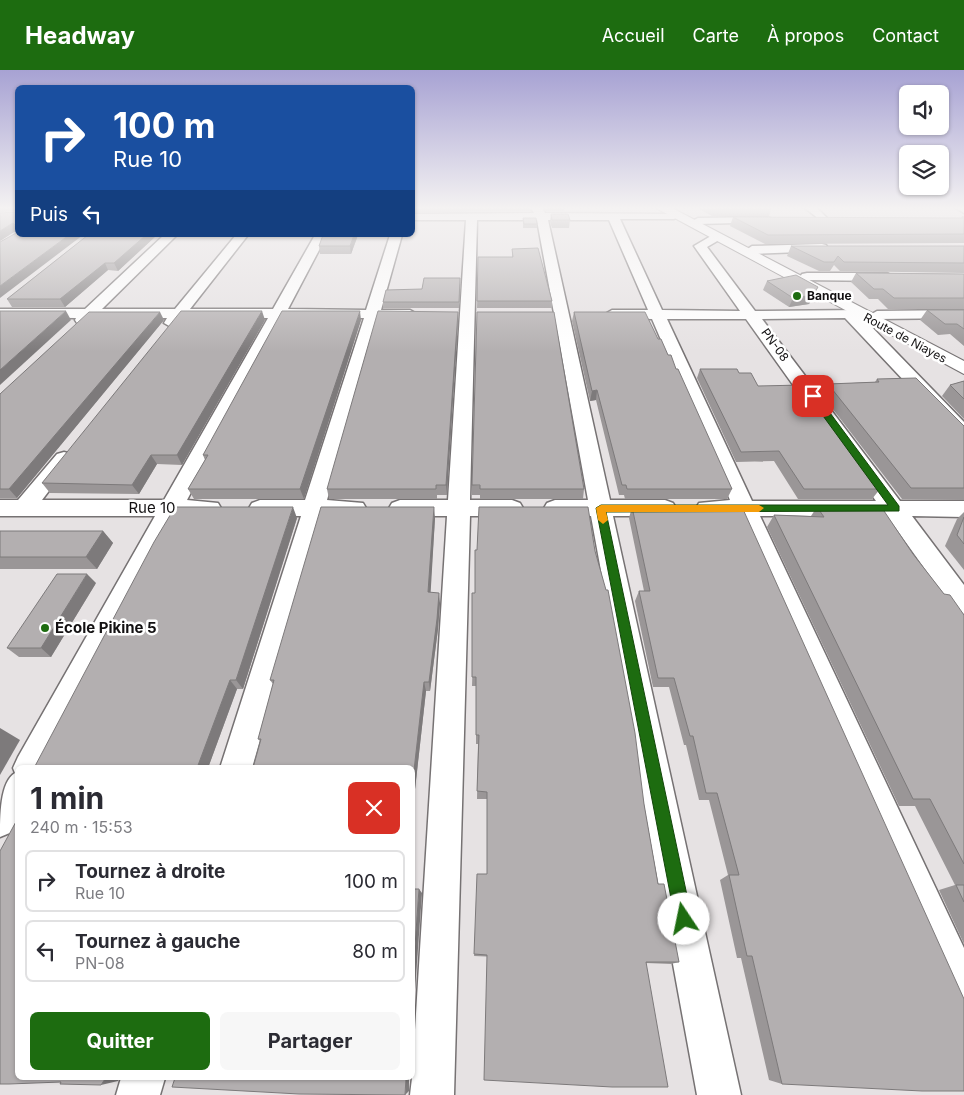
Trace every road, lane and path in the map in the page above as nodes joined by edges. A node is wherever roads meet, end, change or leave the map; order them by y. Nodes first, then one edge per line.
1 (149, 256) edge
2 (225, 256) edge
3 (310, 256) edge
4 (390, 256) edge
5 (470, 256) edge
6 (549, 256) edge
7 (631, 256) edge
8 (708, 256) edge
9 (748, 256) edge
10 (764, 256) edge
11 (807, 277) junction
12 (904, 277) edge
13 (3, 307) edge
14 (89, 313) junction
15 (179, 313) junction
16 (278, 313) junction
17 (853, 313) junction
18 (372, 314) junction
19 (420, 314) edge
20 (600, 314) edge
21 (657, 314) junction
22 (964, 314) edge
23 (753, 315) junction
24 (878, 315) junction
25 (68, 333) edge
26 (160, 336) edge
27 (964, 359) edge
28 (964, 368) edge
29 (964, 433) edge
30 (74, 445) edge
31 (0, 508) edge
32 (24, 508) junction
33 (171, 508) junction
34 (314, 508) junction
35 (459, 508) junction
36 (601, 508) junction
37 (744, 508) junction
38 (896, 508) junction
39 (964, 509) edge
40 (964, 604) edge
41 (31, 765) edge
42 (237, 765) edge
43 (15, 793) edge
44 (0, 820) edge
45 (964, 993) edge
46 (142, 1080) edge
47 (138, 1095) edge
48 (432, 1095) edge
49 (720, 1095) edge

1 - 14 street
2 - 15 street
3 - 16 street
4 - 18 street
5 - 35 street
6 - 36 street
7 - 21 street
8 - 23 street, PN-08
9 - 17 main road, Route de Niayes
10 - 11 main road, Route de Niayes
11 - 12 street
11 - 24 main road, Route de Niayes
13 - 14 street
14 - 15 street
14 - 25 street
15 - 16 street
15 - 26 street
16 - 18 street
16 - 33 street
17 - 23 street
17 - 28 main road, Route de Niayes
17 - 29 street
18 - 19 street
18 - 34 street
20 - 21 street
21 - 23 street
21 - 37 street
22 - 24 street
23 - 38 street, PN-08
24 - 27 main road, Route de Niayes
30 - 32 street
31 - 32 street, Rue 10
32 - 33 street, Rue 10
33 - 34 street, Rue 10
33 - 41 street
34 - 35 street, Rue 10
34 - 42 street
35 - 36 street, Rue 10
35 - 48 street
36 - 37 street, Rue 10
36 - 49 street
37 - 38 street, Rue 10
37 - 45 street
38 - 39 street, Rue 10
38 - 40 street, PN-08
43 - 44 street
46 - 47 street

